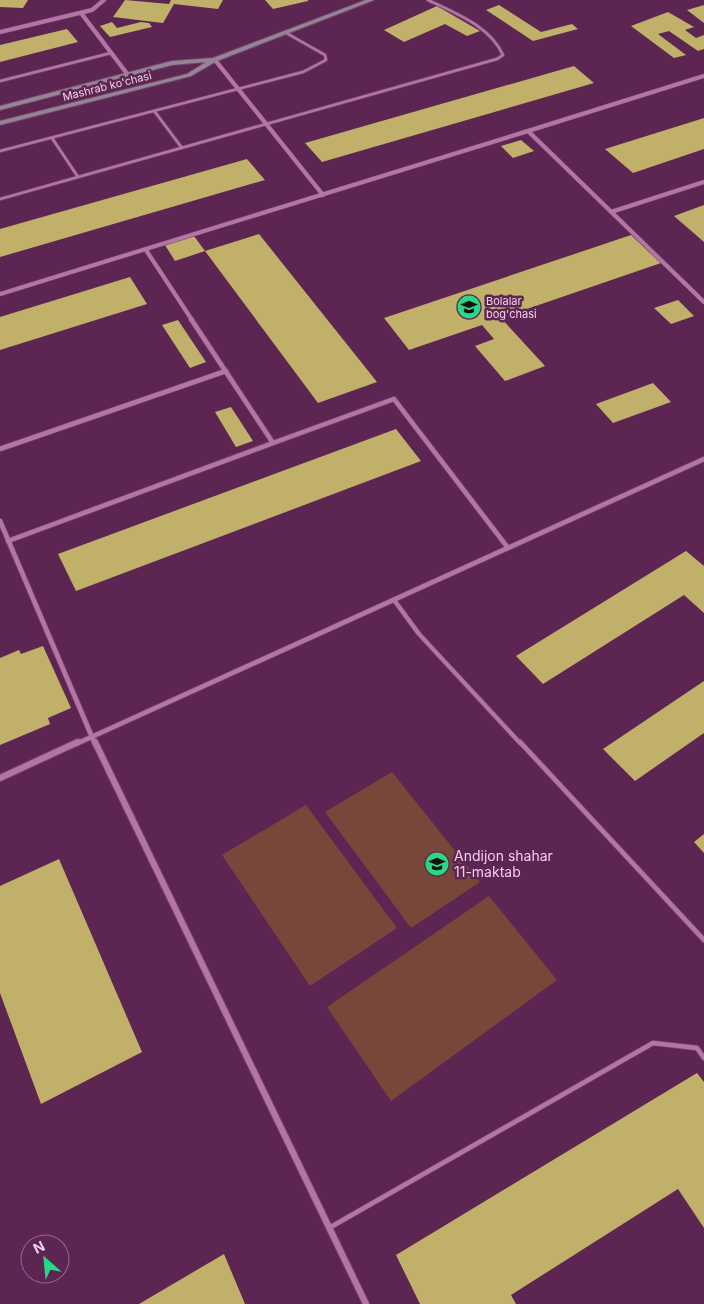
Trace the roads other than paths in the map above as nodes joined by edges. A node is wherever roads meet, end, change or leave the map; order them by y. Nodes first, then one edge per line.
1 (104, 0) edge
2 (371, 0) edge
3 (428, 0) edge
4 (81, 12) junction
5 (0, 32) edge
6 (288, 34) junction
7 (111, 53) junction
8 (215, 60) junction
9 (128, 75) junction
10 (704, 76) edge
11 (0, 81) edge
12 (239, 90) junction
13 (0, 108) edge
14 (155, 112) junction
15 (0, 123) edge
16 (266, 124) junction
17 (528, 131) junction
18 (52, 138) junction
19 (182, 148) junction
20 (0, 152) edge
21 (78, 177) junction
22 (704, 183) edge
23 (323, 195) junction
24 (0, 199) edge
25 (611, 212) junction
26 (146, 250) junction
27 (0, 294) edge
28 (704, 302) edge
29 (226, 371) junction
30 (273, 443) junction
31 (0, 449) edge
32 (704, 459) edge
33 (0, 522) edge
34 (8, 541) junction
35 (508, 548) junction
36 (394, 600) junction
37 (92, 737) junction
38 (0, 778) edge
39 (704, 940) edge
40 (704, 1058) edge
41 (329, 1228) junction
42 (366, 1304) edge

1 - 4 street
2 - 6 main road, Mashrab ko'chasi
3 - 16 lane
4 - 5 street
4 - 7 street
6 - 8 main road, Mashrab ko'chasi
6 - 12 lane
7 - 9 street
7 - 11 lane
8 - 9 main road, Mashrab ko'chasi
8 - 12 street
8 - 15 main road, Mashrab ko'chasi
9 - 13 main road, Mashrab ko'chasi
10 - 17 street
12 - 14 lane
12 - 16 street
14 - 18 lane
14 - 19 lane
16 - 19 lane
16 - 23 street
17 - 23 street
17 - 25 street
18 - 20 lane
18 - 21 lane
19 - 21 lane
21 - 24 lane
22 - 25 street
23 - 26 street
25 - 28 street
26 - 27 street
26 - 29 street
29 - 30 street
29 - 31 street
30 - 34 street
30 - 35 street
32 - 35 street
33 - 34 street
34 - 37 street
35 - 36 street
36 - 37 street
36 - 39 lane
37 - 38 street
37 - 41 street
40 - 41 lane
41 - 42 street

